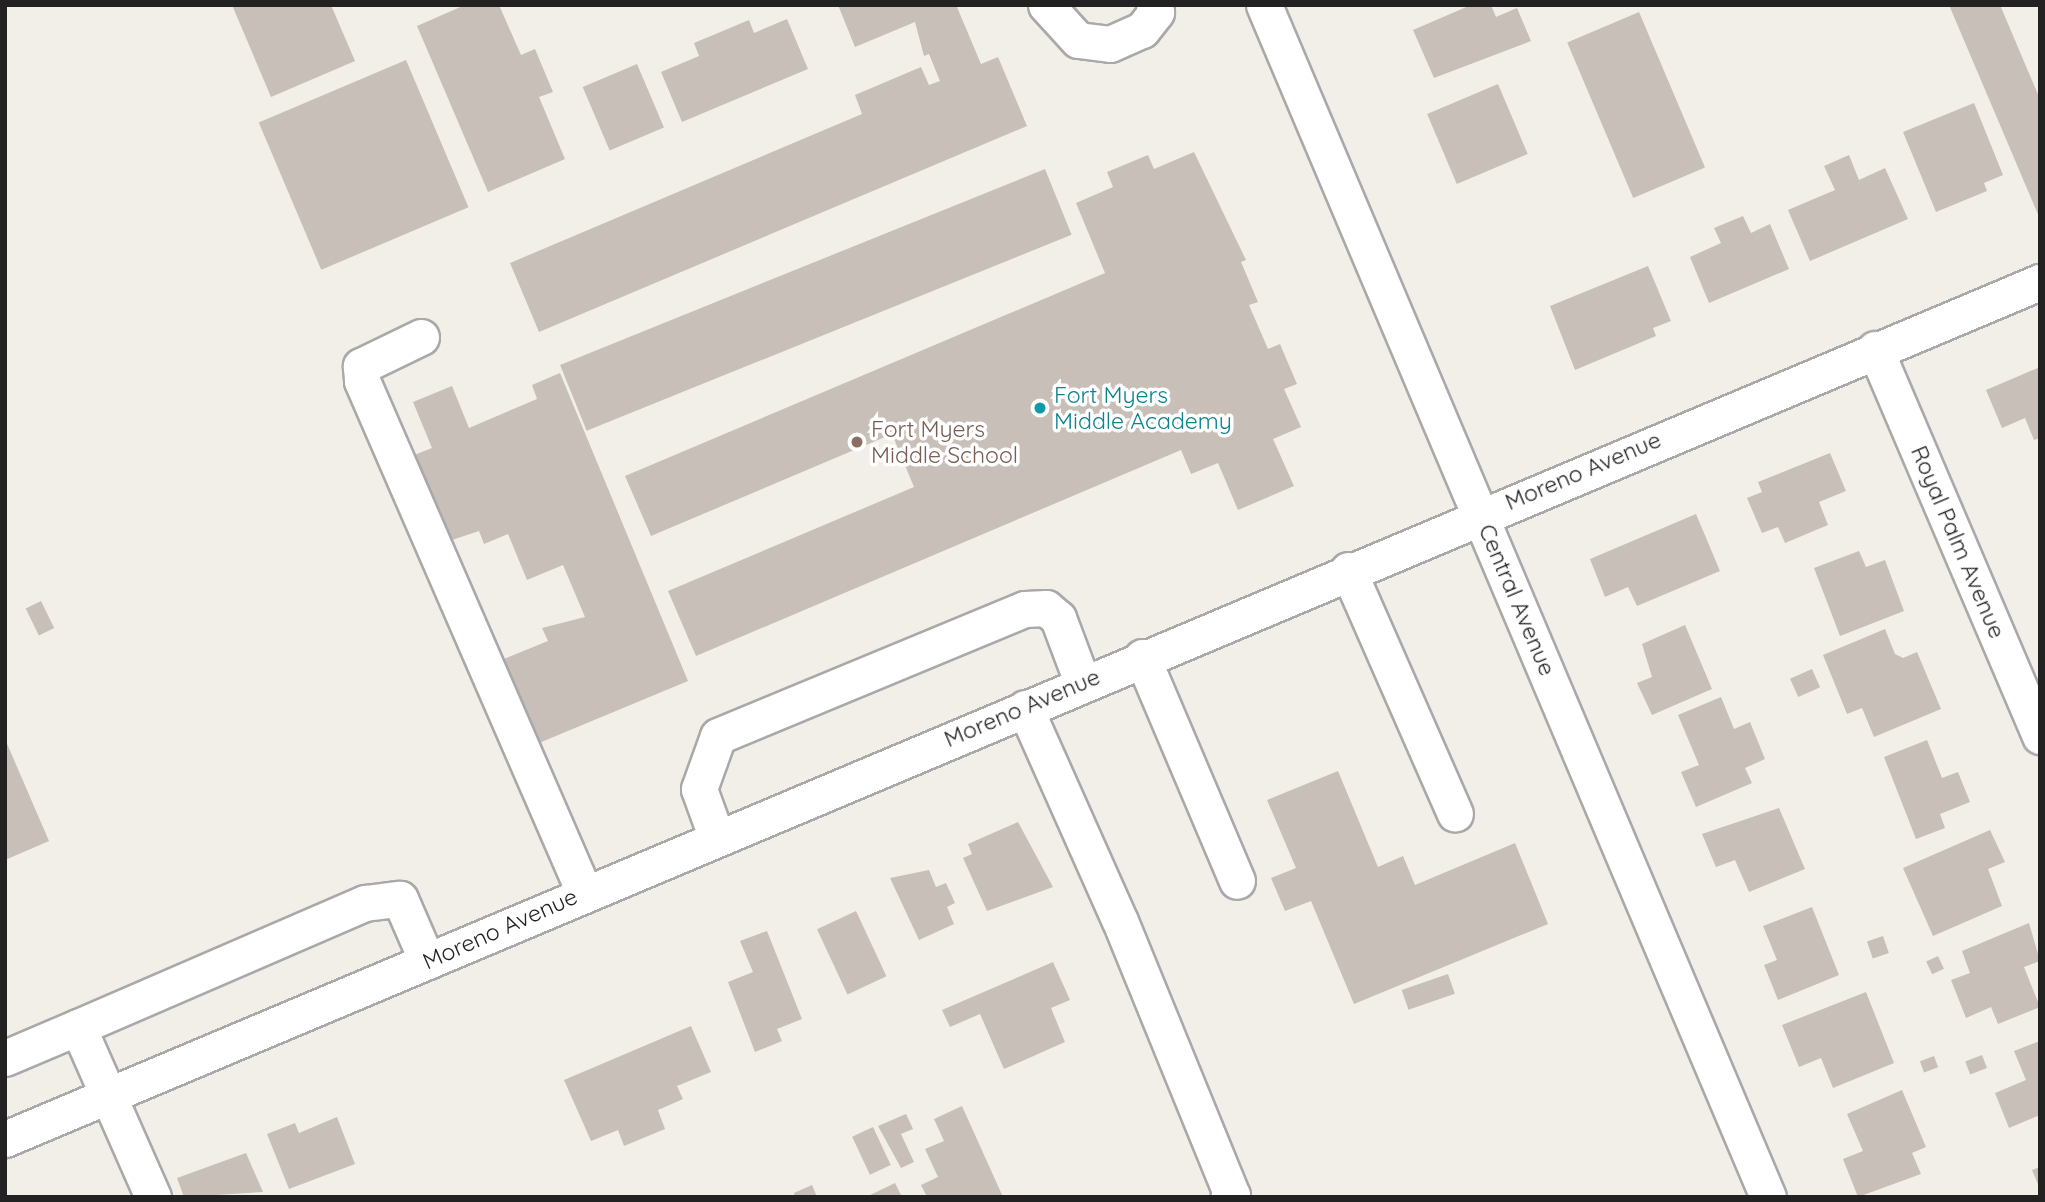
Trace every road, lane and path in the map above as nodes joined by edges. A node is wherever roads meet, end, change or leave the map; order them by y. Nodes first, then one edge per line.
1 (1046, 5) edge
2 (1154, 5) edge
3 (1267, 6) edge
4 (2040, 282) edge
5 (422, 337) dead end
6 (1875, 349) junction
7 (1481, 513) junction
8 (1348, 570) junction
9 (1142, 657) junction
10 (1082, 682) junction
11 (1025, 708) junction
12 (2040, 736) edge
13 (1455, 814) dead end
14 (716, 836) junction
15 (1237, 881) dead end
16 (584, 892) junction
17 (427, 961) junction
18 (78, 1027) junction
19 (5, 1058) edge
20 (111, 1093) junction
21 (5, 1139) edge
22 (153, 1197) edge
23 (1228, 1197) edge
24 (1768, 1197) edge

1 - 2 street
3 - 7 street, Central Avenue
4 - 6 street, Moreno Avenue
5 - 16 street
6 - 7 street, Moreno Avenue
6 - 12 street, Royal Palm Avenue
7 - 8 street, Moreno Avenue
7 - 24 street, Central Avenue
8 - 9 street, Moreno Avenue
8 - 13 street
9 - 10 street, Moreno Avenue
9 - 15 street
10 - 11 street, Moreno Avenue
10 - 14 street
11 - 14 street, Moreno Avenue
11 - 23 street
14 - 16 street, Moreno Avenue
16 - 17 street, Moreno Avenue
17 - 18 street
17 - 20 street, Moreno Avenue
18 - 19 street
18 - 20 street
20 - 21 street, Moreno Avenue
20 - 22 street

